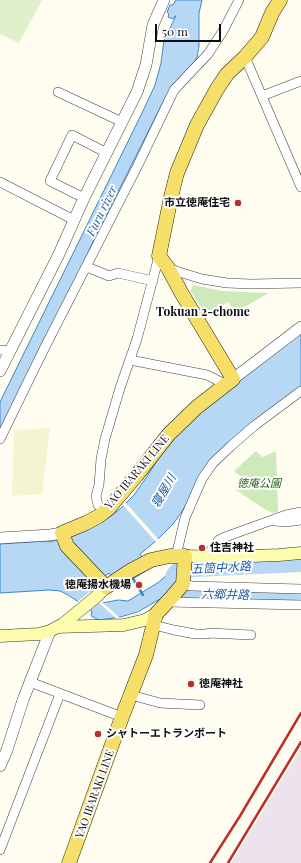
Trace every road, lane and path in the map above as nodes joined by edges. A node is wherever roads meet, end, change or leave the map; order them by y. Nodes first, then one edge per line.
1 (164, 0) edge
2 (239, 0) edge
3 (280, 0) edge
4 (246, 57) junction
5 (301, 81) edge
6 (58, 92) dead end
7 (262, 96) junction
8 (122, 122) junction
9 (107, 153) junction
10 (0, 182) edge
11 (301, 187) edge
12 (84, 198) junction
13 (74, 220) junction
14 (159, 256) junction
15 (87, 267) junction
16 (168, 268) junction
17 (153, 281) junction
18 (301, 283) edge
19 (301, 327) edge
20 (5, 350) edge
21 (130, 360) junction
22 (0, 371) edge
23 (230, 382) junction
24 (301, 391) edge
25 (0, 439) edge
26 (98, 505) dead end
27 (301, 512) edge
28 (301, 520) edge
29 (269, 521) junction
30 (63, 534) junction
31 (0, 538) edge
32 (301, 553) edge
33 (207, 557) junction
34 (182, 570) junction
35 (105, 586) junction
36 (301, 589) edge
37 (170, 600) junction
38 (301, 605) edge
39 (155, 620) junction
40 (54, 629) junction
41 (251, 635) dead end
42 (0, 636) edge
43 (30, 682) junction
44 (60, 694) junction
45 (131, 695) junction
46 (200, 705) dead end
47 (122, 717) junction
48 (3, 750) edge
49 (0, 766) edge
50 (0, 850) edge
51 (69, 863) edge

1 - 8 street
2 - 15 street
3 - 4 main road
4 - 7 street
4 - 14 main road
5 - 7 street
6 - 8 street
7 - 11 street
8 - 9 street
9 - 12 street
9 - 12 street
10 - 13 street
12 - 13 street
13 - 20 street
14 - 16 main road
14 - 17 street
15 - 17 street
15 - 25 street
16 - 18 street
16 - 23 main road
17 - 21 street
19 - 23 street
20 - 22 street
21 - 23 street
21 - 26 street
23 - 30 main road, YAO IBARAKI LINE
24 - 34 street
27 - 29 street
28 - 29 street
29 - 33 street
30 - 31 street
30 - 35 main road
32 - 33 main road
33 - 34 main road
34 - 35 main road
34 - 36 street
34 - 37 main road
35 - 40 main road
37 - 38 street
37 - 39 main road
39 - 40 main road
39 - 41 street
39 - 45 main road, YAO IBARAKI LINE
40 - 42 main road
40 - 43 street
43 - 44 street
43 - 48 street
44 - 47 street
44 - 50 street
45 - 46 street
45 - 47 main road, YAO IBARAKI LINE
47 - 51 main road, YAO IBARAKI LINE
48 - 49 street

